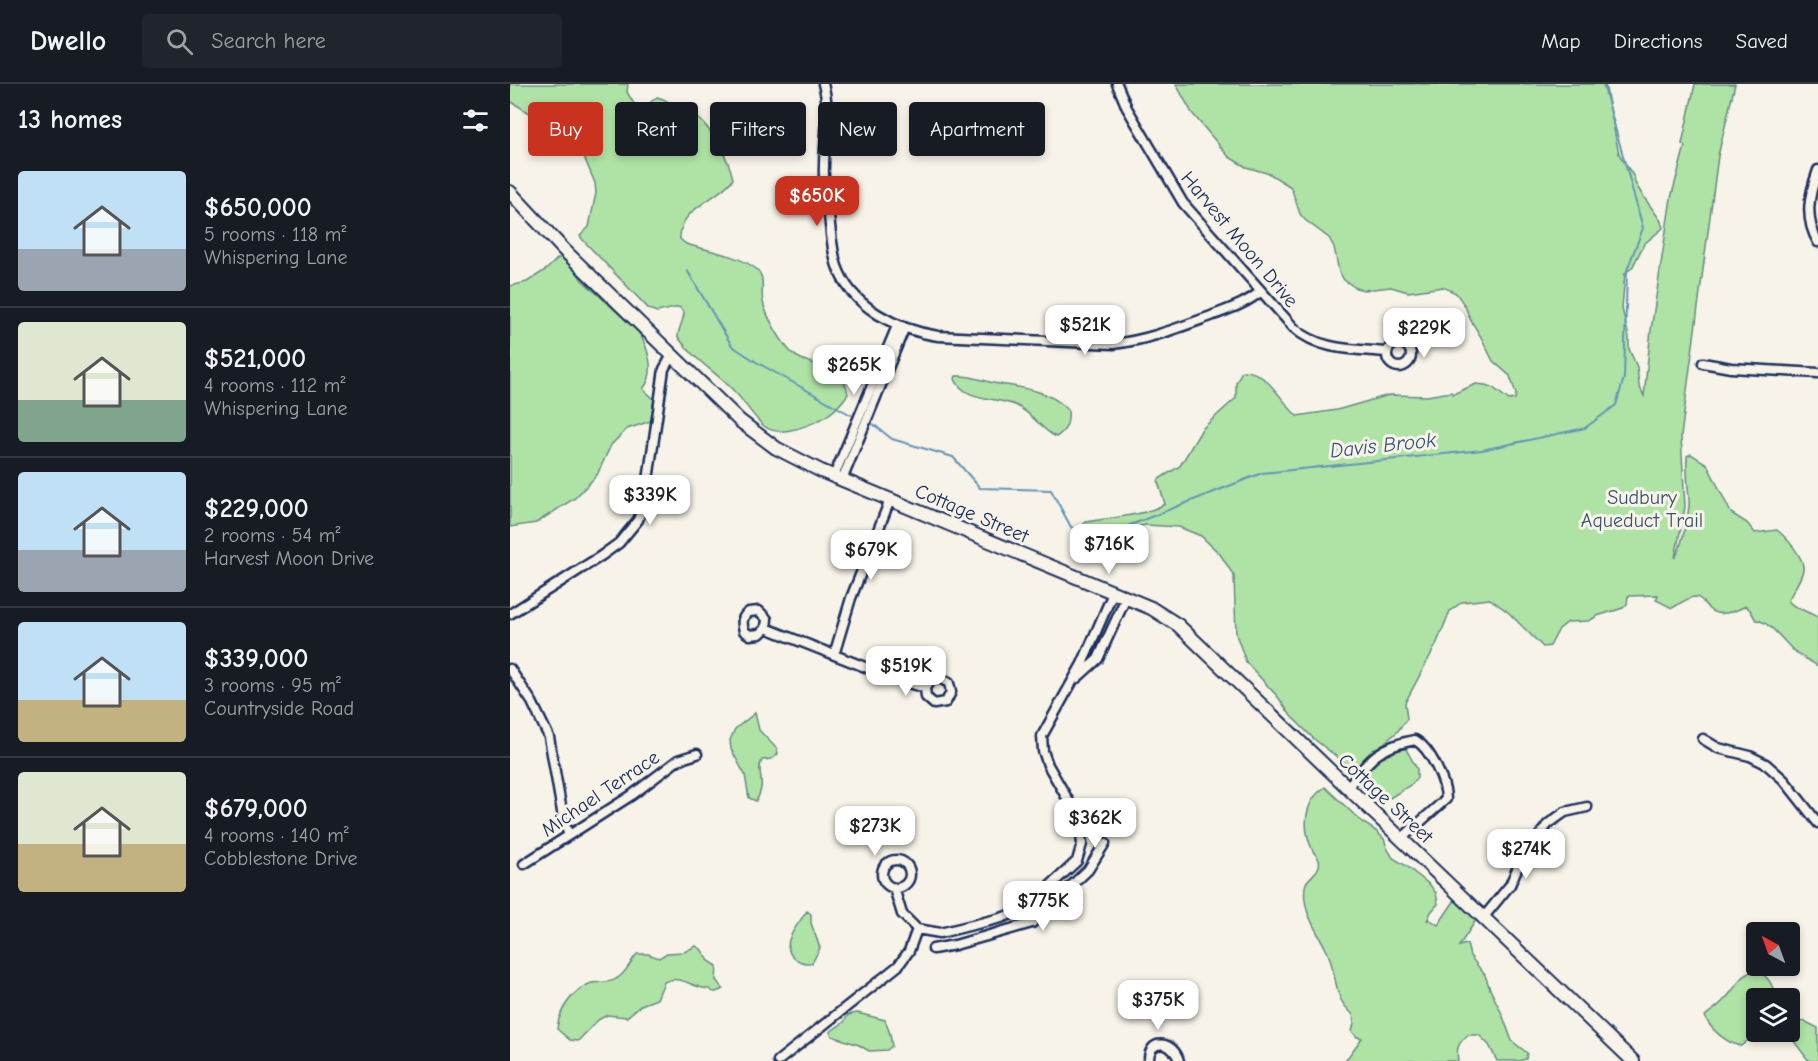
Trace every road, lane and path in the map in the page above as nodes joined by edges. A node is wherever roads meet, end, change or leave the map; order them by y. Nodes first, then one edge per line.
1 (823, 84) edge
2 (1117, 84) edge
3 (1818, 170) edge
4 (510, 192) edge
5 (1818, 242) edge
6 (1261, 291) junction
7 (901, 327) junction
8 (1386, 352) dead end
9 (672, 355) junction
10 (1703, 363) dead end
11 (1818, 373) edge
12 (838, 478) junction
13 (890, 500) junction
14 (1113, 593) junction
15 (1126, 598) junction
16 (510, 614) edge
17 (766, 628) dead end
18 (834, 655) junction
19 (510, 669) edge
20 (1072, 681) junction
21 (925, 688) dead end
22 (1702, 739) dead end
23 (697, 754) dead end
24 (1347, 788) junction
25 (1587, 807) dead end
26 (1818, 823) edge
27 (569, 835) junction
28 (1401, 839) junction
29 (1105, 843) dead end
30 (1080, 853) junction
31 (1093, 862) junction
32 (524, 864) dead end
33 (894, 888) dead end
34 (1025, 909) junction
35 (1483, 918) junction
36 (1032, 923) junction
37 (969, 926) junction
38 (917, 929) junction
39 (973, 940) junction
40 (933, 949) dead end
41 (778, 1061) edge
42 (1149, 1061) edge
43 (1179, 1061) edge
44 (1633, 1061) edge

1 - 7 street
2 - 6 street, Harvest Moon Drive
3 - 5 street
4 - 9 street, Cottage Street
6 - 7 street
6 - 8 street, Harvest Moon Drive
7 - 12 street
9 - 12 street, Cottage Street
9 - 16 street
10 - 11 street
12 - 13 street, Cottage Street
13 - 14 street, Cottage Street
13 - 18 street
14 - 15 street, Cottage Street
14 - 20 street
15 - 20 street
15 - 24 street, Cottage Street
17 - 18 street
18 - 21 street
19 - 27 street
20 - 30 street
22 - 26 street
23 - 27 street, Michael Terrace
24 - 28 street, Cottage Street
24 - 28 street
25 - 35 street
27 - 32 street, Michael Terrace
28 - 35 street, Cottage Street
29 - 31 street
30 - 31 street
30 - 34 street
31 - 36 street
33 - 38 street
34 - 36 street
34 - 37 street
35 - 44 street, Cottage Street
36 - 39 street
37 - 38 street
37 - 39 street
38 - 41 street
39 - 40 street
42 - 43 street

